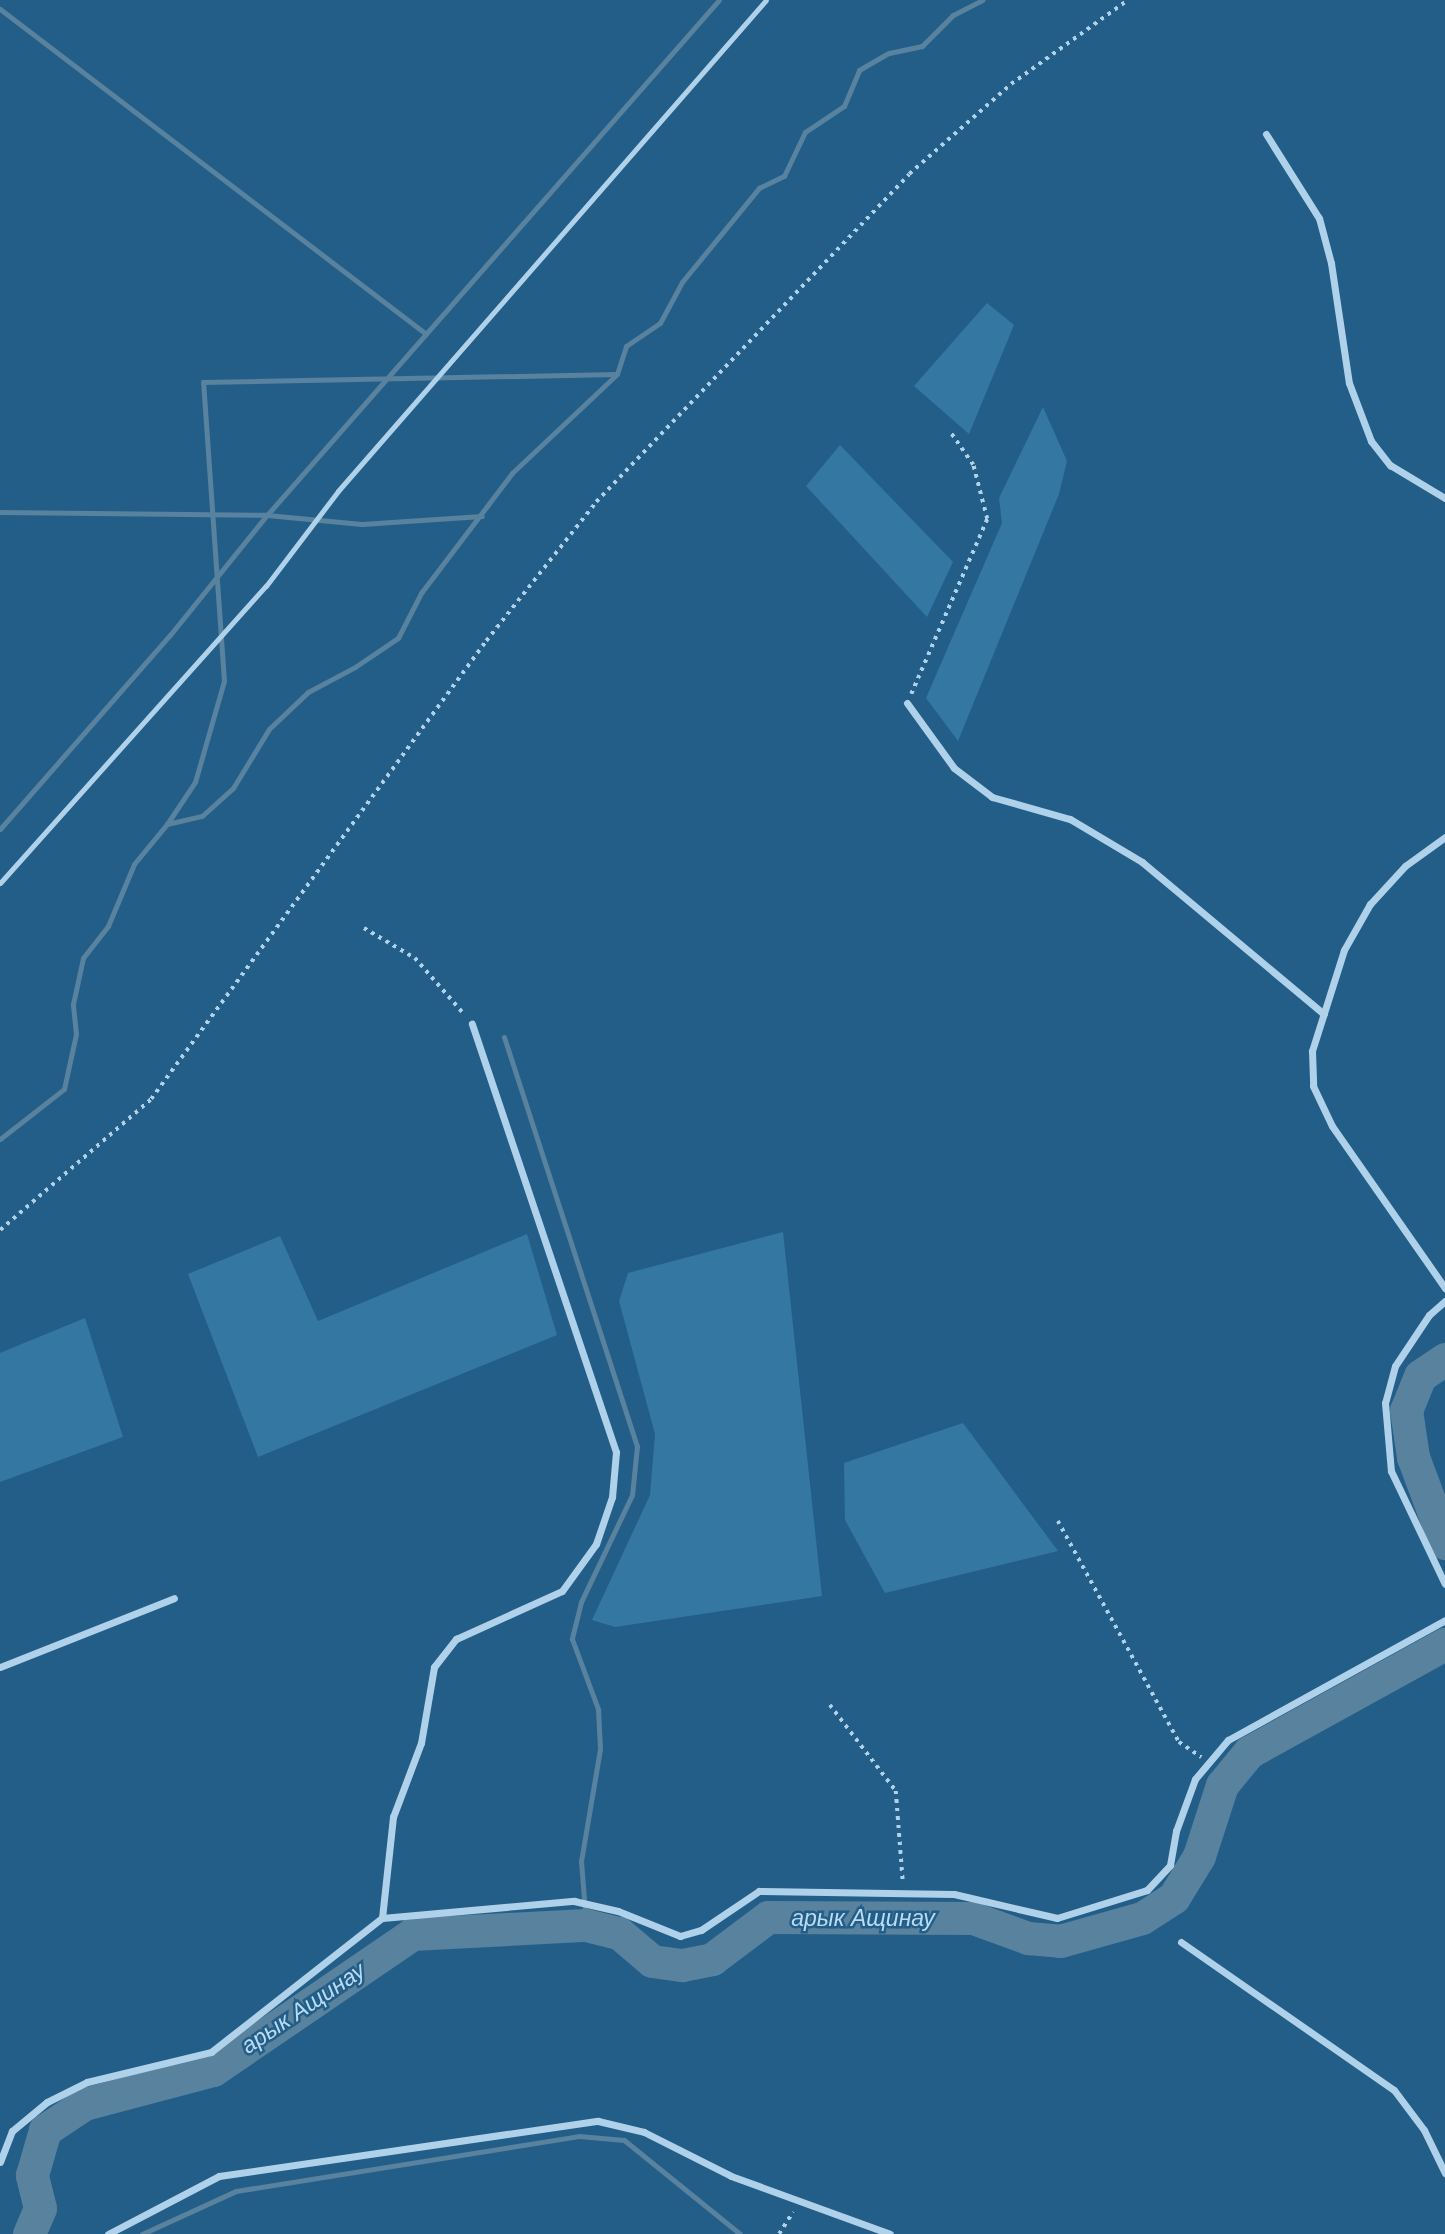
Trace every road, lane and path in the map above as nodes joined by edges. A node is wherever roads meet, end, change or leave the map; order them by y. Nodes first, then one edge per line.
1 (766, 0) edge
2 (1128, 0) edge
3 (1266, 134) dead end
4 (950, 432) dead end
5 (1445, 498) edge
6 (907, 703) joint
7 (1445, 837) edge
8 (0, 883) edge
9 (364, 928) dead end
10 (1324, 1014) junction
11 (472, 1024) joint
12 (0, 1230) edge
13 (1445, 1288) edge
14 (1445, 1301) edge
15 (1058, 1521) dead end
16 (1445, 1584) edge
17 (174, 1598) dead end
18 (1445, 1620) edge
19 (0, 1667) edge
20 (830, 1705) dead end
21 (1208, 1762) junction
22 (904, 1894) junction
23 (383, 1918) junction
24 (1181, 1942) dead end
25 (0, 2162) edge
26 (1445, 2173) edge
27 (800, 2201) junction
28 (108, 2234) edge
29 (779, 2234) edge
30 (890, 2234) edge

1 - 8 lane
2 - 12 path
3 - 5 street
4 - 6 path
6 - 10 street
7 - 10 street
9 - 11 path
10 - 13 street
11 - 23 street
14 - 16 street
15 - 21 path
17 - 19 street
18 - 21 street
20 - 22 path
21 - 22 street
22 - 23 street
23 - 25 street
24 - 26 street
27 - 28 street
27 - 29 path
27 - 30 street

